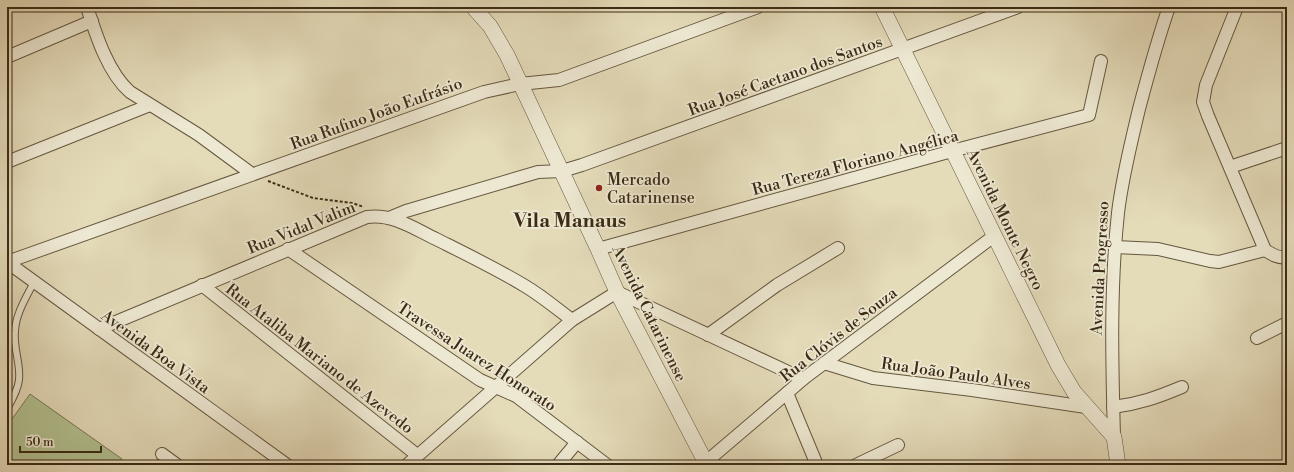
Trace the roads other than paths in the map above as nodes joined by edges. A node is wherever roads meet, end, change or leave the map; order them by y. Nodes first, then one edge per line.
1 (88, 7) edge
2 (473, 7) edge
3 (758, 7) edge
4 (882, 7) edge
5 (1018, 7) edge
6 (1169, 7) edge
7 (1237, 7) edge
8 (92, 20) junction
9 (903, 49) junction
10 (7, 57) edge
11 (1101, 61) dead end
12 (520, 84) junction
13 (150, 104) junction
14 (1287, 148) edge
15 (952, 151) junction
16 (7, 162) edge
17 (1230, 168) junction
18 (562, 171) junction
19 (252, 174) junction
20 (389, 218) junction
21 (994, 236) junction
22 (1115, 247) junction
23 (838, 248) dead end
24 (288, 249) junction
25 (598, 249) junction
26 (1269, 253) junction
27 (1287, 257) edge
28 (7, 262) edge
29 (34, 282) junction
30 (202, 285) junction
31 (617, 292) junction
32 (572, 320) junction
33 (1287, 323) edge
34 (99, 329) junction
35 (708, 335) junction
36 (1257, 338) dead end
37 (824, 363) junction
38 (803, 379) junction
39 (496, 387) junction
40 (1182, 387) dead end
41 (788, 393) junction
42 (1086, 407) junction
43 (1113, 407) junction
44 (7, 409) edge
45 (1114, 437) junction
46 (577, 442) junction
47 (898, 446) dead end
48 (162, 454) dead end
49 (417, 455) junction
50 (706, 463) edge
51 (176, 465) edge
52 (287, 465) edge
53 (407, 465) edge
54 (558, 465) edge
55 (607, 465) edge
56 (817, 465) edge
57 (856, 465) edge
58 (1118, 465) edge

1 - 8 street
2 - 12 street, Avenida Catarinense
3 - 12 street, Rua Rufino João Eufrásio
4 - 9 street, Avenida Monte Negro
5 - 9 street, Rua José Caetano dos Santos
6 - 22 street, Avenida Progresso
7 - 17 street
8 - 10 street
8 - 13 street
9 - 15 street, Avenida Monte Negro
9 - 18 street, Rua José Caetano dos Santos
11 - 15 street, Rua Tereza Floriano Angélica
12 - 18 street, Avenida Catarinense
12 - 19 street, Rua Rufino João Eufrásio
13 - 16 street
13 - 19 street
14 - 17 street
15 - 21 street, Avenida Monte Negro
15 - 25 street, Rua Tereza Floriano Angélica
17 - 26 street
18 - 20 street, Rua José Caetano dos Santos
18 - 25 street, Avenida Catarinense
19 - 28 street, Rua Rufino João Eufrásio
20 - 24 street, Rua Vidal Valim
20 - 32 street, Rua Vidal Valim
21 - 37 street, Rua Clóvis de Souza
21 - 42 street, Avenida Monte Negro
22 - 26 street
22 - 43 street, Avenida Progresso
23 - 35 street
24 - 30 street, Rua Vidal Valim
24 - 39 street, Travessa Juarez Honorato
25 - 31 street, Avenida Catarinense
26 - 27 street
28 - 29 street, Avenida Boa Vista
29 - 34 street, Avenida Boa Vista
29 - 44 lane
30 - 34 street, Rua Vidal Valim
30 - 49 street, Rua Ataliba Mariano de Azevedo
31 - 32 street
31 - 35 street
31 - 50 street, Avenida Catarinense
32 - 39 street
33 - 36 street
34 - 52 street, Avenida Boa Vista
35 - 38 street
37 - 38 street, Rua Clóvis de Souza
37 - 42 street, Rua João Paulo Alves
38 - 41 street, Rua Clóvis de Souza
39 - 46 street, Travessa Juarez Honorato
39 - 49 street
40 - 43 street
41 - 50 street, Rua Clóvis de Souza
41 - 56 street
42 - 45 street, Avenida Monte Negro
43 - 45 street, Avenida Progresso
45 - 58 street, Avenida Progresso
46 - 54 street
46 - 55 street, Travessa Juarez Honorato
47 - 57 street
48 - 51 street
49 - 53 street

